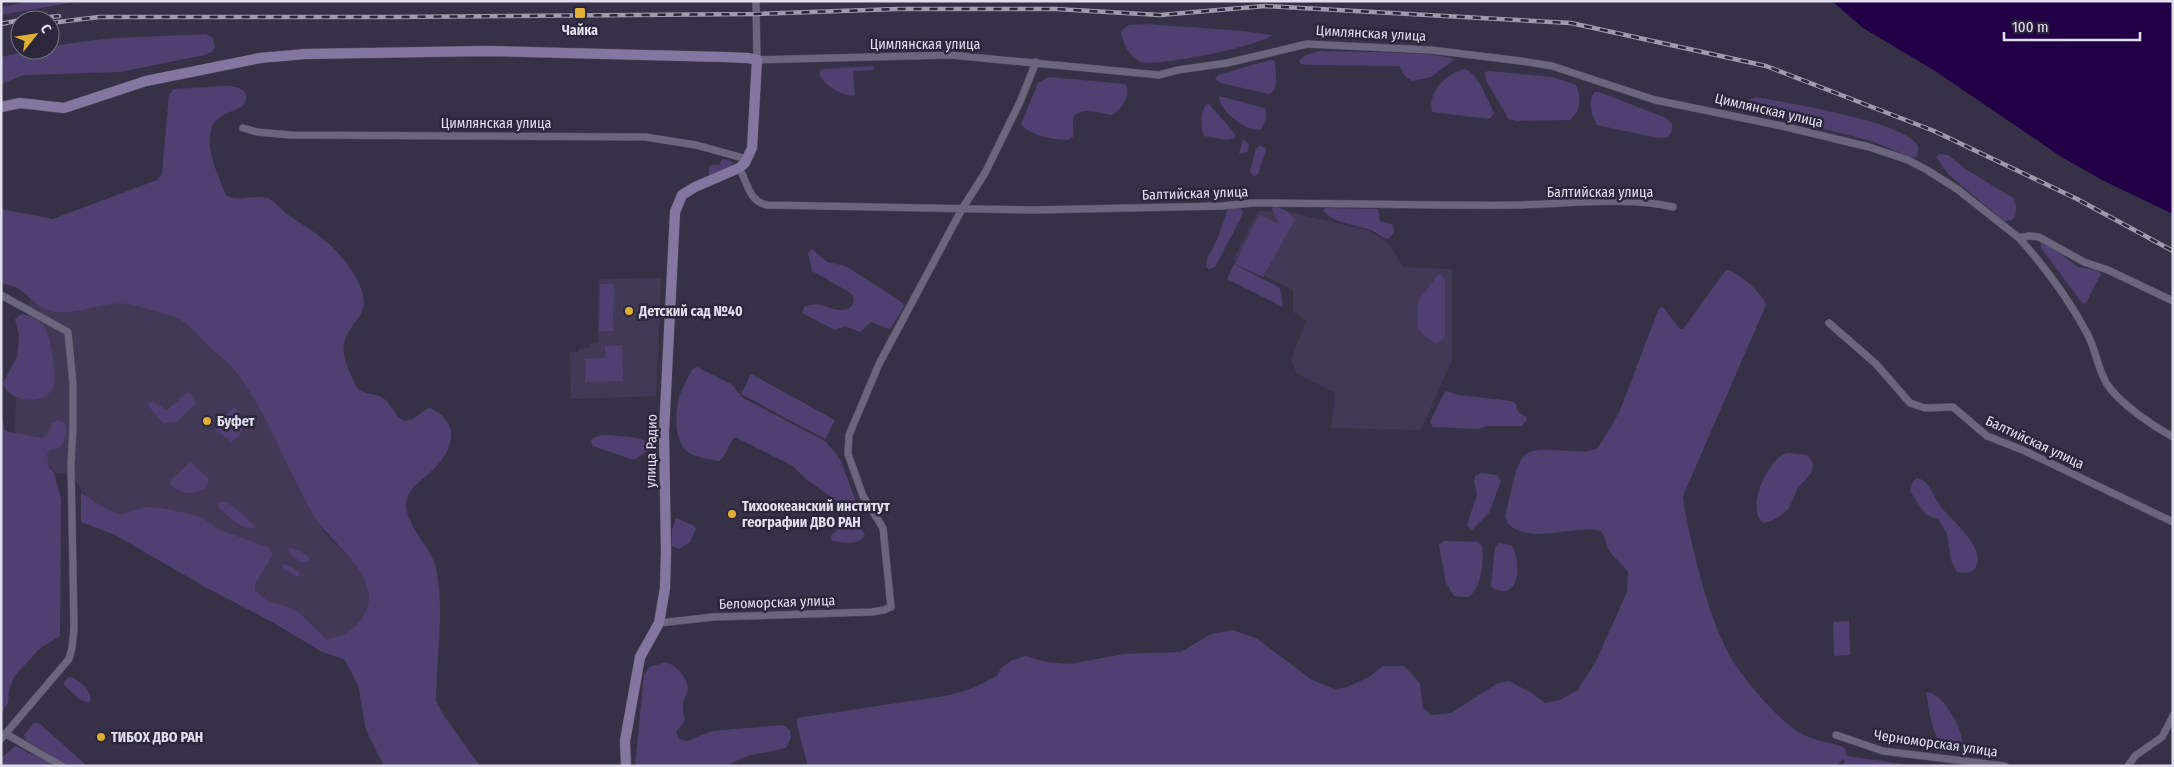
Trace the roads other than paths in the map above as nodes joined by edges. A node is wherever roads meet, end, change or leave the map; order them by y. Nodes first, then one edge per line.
1 (756, 1) edge
2 (757, 60) junction
3 (1036, 62) junction
4 (1, 107) edge
5 (243, 128) dead end
6 (747, 159) junction
7 (739, 168) junction
8 (1673, 207) dead end
9 (962, 209) junction
10 (2019, 238) junction
11 (1, 295) edge
12 (2173, 302) edge
13 (1829, 323) dead end
14 (2173, 437) edge
15 (2173, 522) edge
16 (659, 623) junction
17 (2173, 716) edge
18 (1836, 735) dead end
19 (4, 736) edge
20 (62, 766) edge
21 (626, 766) edge
22 (2005, 766) edge
23 (2128, 766) edge

1 - 2 street
2 - 3 street, Цимлянская улица
2 - 4 main road
2 - 6 main road
3 - 9 street
3 - 10 street, Цимлянская улица
5 - 6 street, Цимлянская улица
6 - 7 main road
7 - 9 street, Балтийская улица
7 - 16 main road, улица Радио
8 - 9 street, Балтийская улица
9 - 16 street, Беломорская улица
10 - 12 street
10 - 14 street, Цимлянская улица
11 - 19 street
13 - 15 street, Балтийская улица
16 - 21 main road, улица Радио
17 - 23 street
18 - 22 street, Черноморская улица
19 - 20 street

